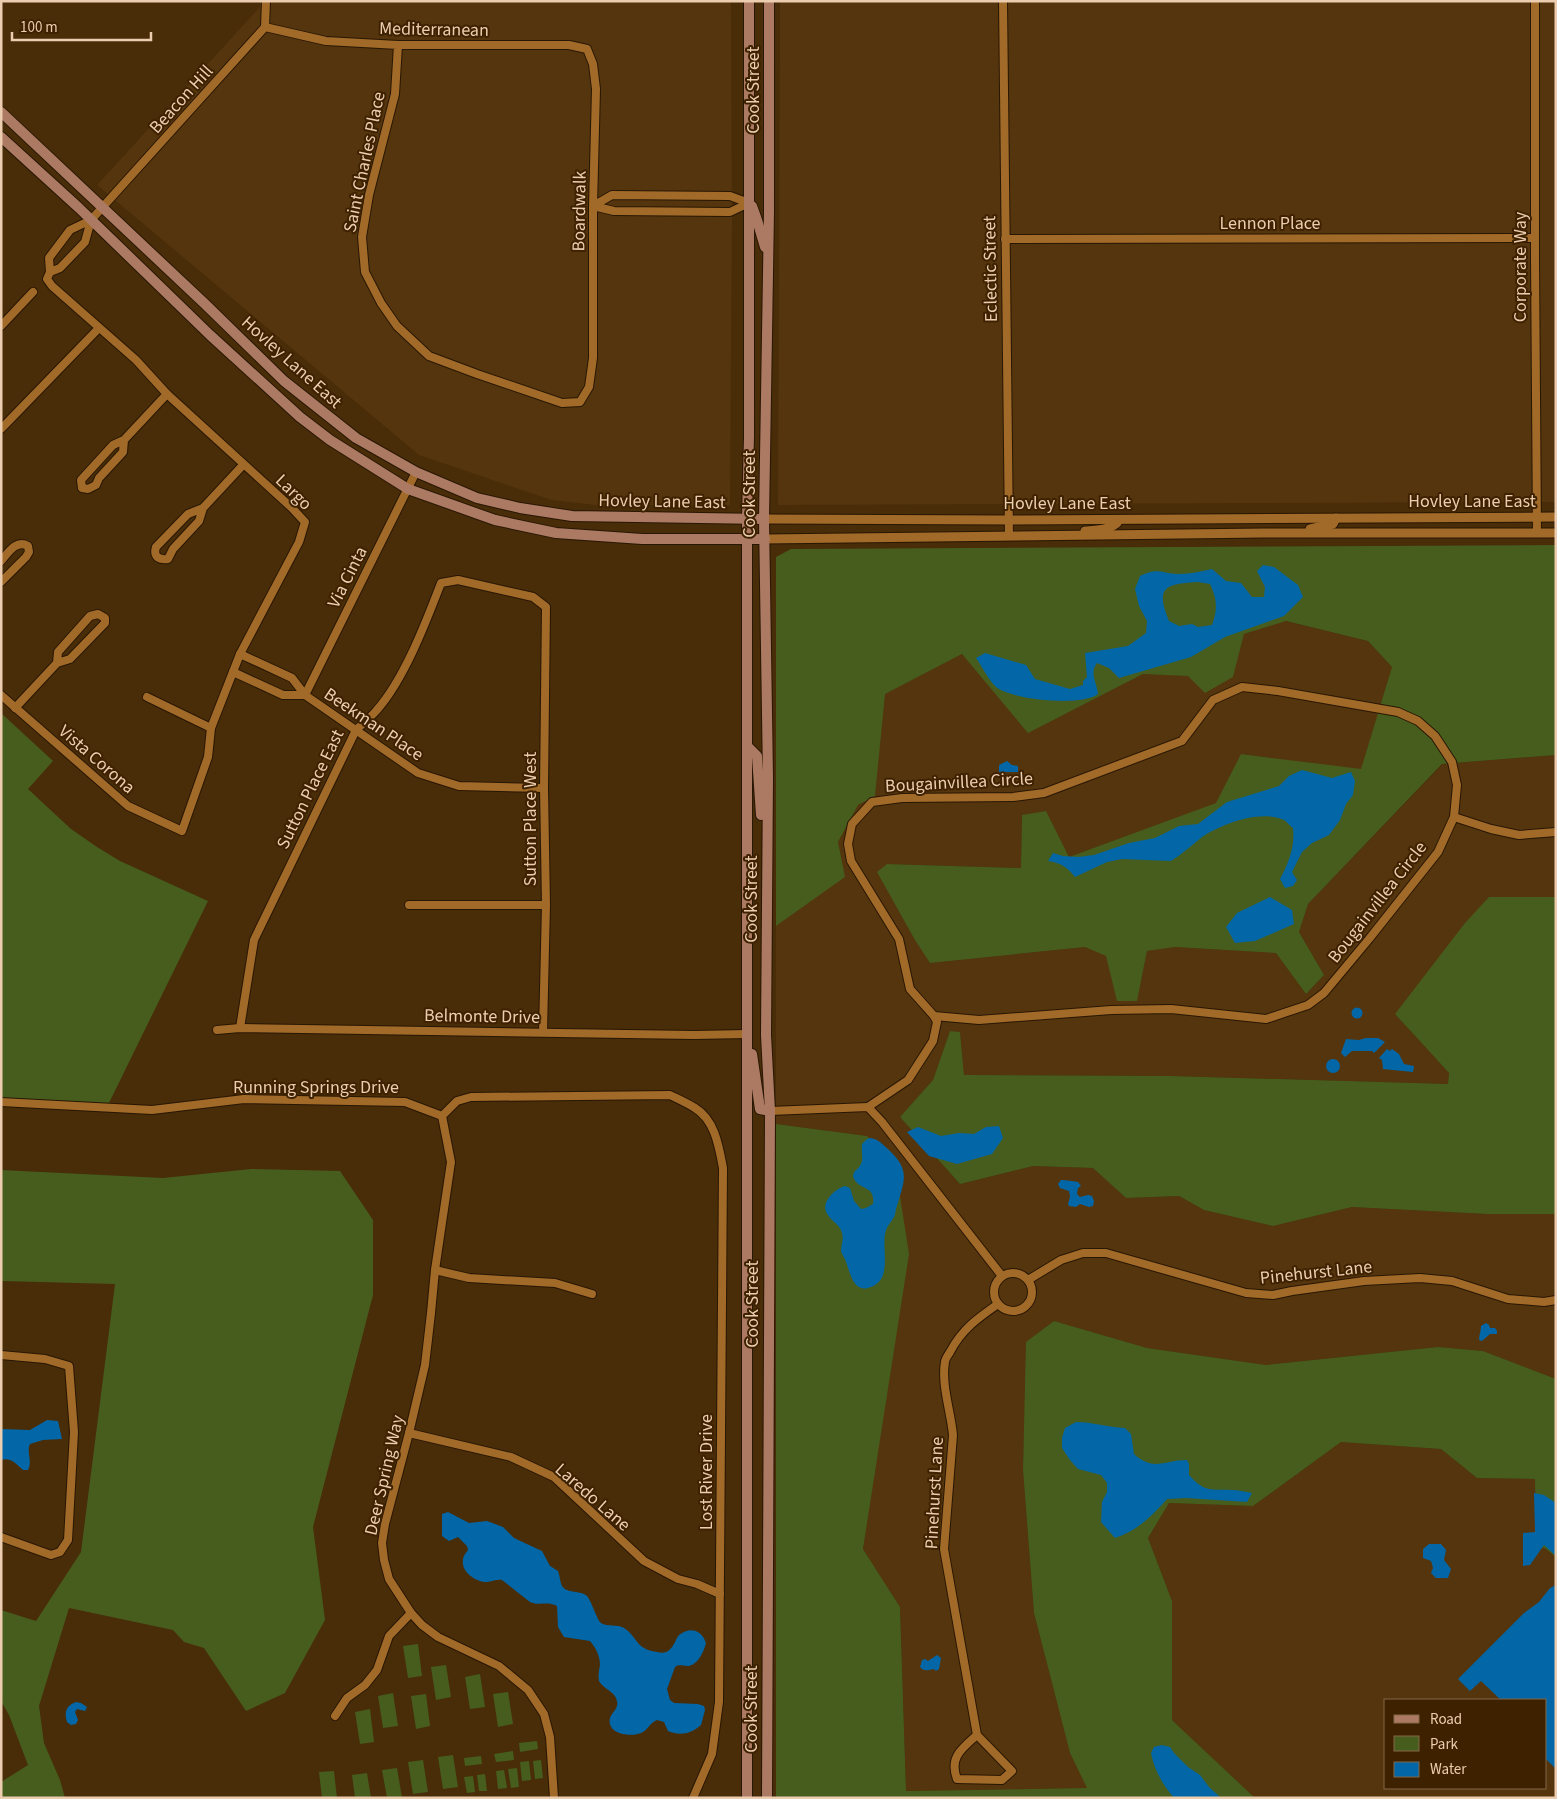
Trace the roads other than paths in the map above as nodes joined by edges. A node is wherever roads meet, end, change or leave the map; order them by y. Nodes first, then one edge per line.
1 (266, 1) edge
2 (749, 1) edge
3 (769, 1) edge
4 (1003, 1) edge
5 (1535, 1) edge
6 (265, 27) junction
7 (398, 45) junction
8 (593, 64) joint
9 (1, 112) edge
10 (1, 137) edge
11 (750, 203) junction
12 (593, 206) junction
13 (102, 209) junction
14 (91, 220) junction
15 (1535, 238) junction
16 (1005, 239) junction
17 (768, 257) junction
18 (50, 272) junction
19 (33, 292) dead end
20 (1, 326) edge
21 (99, 328) junction
22 (593, 358) joint
23 (167, 394) junction
24 (1, 429) edge
25 (124, 440) junction
26 (243, 465) junction
27 (416, 472) junction
28 (408, 489) junction
29 (203, 508) junction
30 (1536, 517) junction
31 (1556, 517) edge
32 (747, 518) junction
33 (1336, 518) junction
34 (764, 519) junction
35 (1010, 520) junction
36 (1119, 520) junction
37 (1270, 533) junction
38 (1537, 533) junction
39 (1556, 533) edge
40 (1010, 536) junction
41 (1065, 536) junction
42 (747, 539) junction
43 (765, 539) junction
44 (1, 561) edge
45 (1, 582) edge
46 (546, 607) joint
47 (240, 654) junction
48 (57, 663) junction
49 (233, 672) junction
50 (1, 695) edge
51 (305, 695) junction
52 (147, 698) dead end
53 (15, 708) junction
54 (211, 728) junction
55 (356, 730) junction
56 (748, 748) junction
57 (544, 788) junction
58 (1454, 817) junction
59 (182, 831) joint
60 (1556, 832) edge
61 (767, 881) junction
62 (409, 905) dead end
63 (546, 905) junction
64 (934, 1016) junction
65 (240, 1028) junction
66 (217, 1030) dead end
67 (543, 1032) junction
68 (747, 1034) junction
69 (1, 1102) edge
70 (868, 1107) junction
71 (770, 1111) junction
72 (442, 1116) junction
73 (435, 1270) junction
74 (1002, 1276) junction
75 (1028, 1280) junction
76 (592, 1294) dead end
77 (1556, 1300) edge
78 (998, 1304) junction
79 (1, 1355) edge
80 (409, 1433) junction
81 (1, 1537) edge
82 (720, 1594) junction
83 (411, 1613) junction
84 (335, 1716) dead end
85 (977, 1735) junction
86 (554, 1798) edge
87 (693, 1798) edge
88 (747, 1798) edge
89 (767, 1798) edge

1 - 6 street
2 - 11 main road, Cook Street
3 - 17 main road, Cook Street
4 - 16 street, Eclectic Street
5 - 15 street, Corporate Way
6 - 7 street, Mediterranean
6 - 13 street, Beacon Hill
7 - 8 street, Mediterranean
7 - 22 street, Saint Charles Place
8 - 12 street, Boardwalk
9 - 13 main road, Hovley Lane East
10 - 14 main road, Hovley Lane East
11 - 12 street
11 - 12 street
11 - 17 main road
11 - 32 main road, Cook Street
12 - 22 street, Boardwalk
13 - 14 street
13 - 27 main road, Hovley Lane East
14 - 18 street
14 - 18 street
14 - 28 main road, Hovley Lane East
15 - 16 street, Lennon Place
15 - 30 street, Corporate Way
16 - 35 street, Eclectic Street
17 - 34 main road, Cook Street
18 - 21 street, Largo
19 - 20 street
21 - 23 street, Largo
21 - 24 street
23 - 25 street
23 - 26 street, Largo
25 - 25 street
26 - 29 street
26 - 47 street, Largo
27 - 28 street, Via Cinta
27 - 32 main road, Hovley Lane East
28 - 42 main road, Hovley Lane East
28 - 51 street, Via Cinta
29 - 29 street
30 - 31 street, Hovley Lane East
30 - 33 street, Hovley Lane East
30 - 38 street, Corporate Way
32 - 34 main road, Hovley Lane East
32 - 42 main road, Cook Street
33 - 36 street, Hovley Lane East
33 - 37 street
34 - 35 street, Hovley Lane East
34 - 43 main road, Cook Street
35 - 36 street, Hovley Lane East
35 - 40 street, Eclectic Street
36 - 41 street
37 - 38 street, Hovley Lane East
37 - 41 street, Hovley Lane East
38 - 39 street, Hovley Lane East
40 - 41 street, Hovley Lane East
40 - 43 street, Hovley Lane East
42 - 43 main road, Hovley Lane East
42 - 56 main road, Cook Street
43 - 61 main road, Cook Street
44 - 45 street
46 - 55 street, Sutton Place East
46 - 57 street, Sutton Place West
47 - 49 street, Largo
47 - 51 street, Beekman Place
48 - 48 street
48 - 53 street
49 - 51 street, Beekman Place
49 - 54 street, Largo
50 - 53 street, Vista Corona
51 - 55 street, Beekman Place
52 - 54 street
53 - 59 street, Vista Corona
54 - 59 street, Largo
55 - 57 street, Beekman Place
55 - 65 street, Sutton Place East
56 - 61 main road
56 - 68 main road, Cook Street
57 - 63 street, Sutton Place West
58 - 60 street
58 - 64 street, Bougainvillea Circle
58 - 64 street, Bougainvillea Circle
61 - 71 main road, Cook Street
62 - 63 street
63 - 67 street, Sutton Place West
64 - 70 street
65 - 66 street, Belmonte Drive
65 - 67 street, Belmonte Drive
67 - 68 street, Belmonte Drive
68 - 71 main road
68 - 88 main road, Cook Street
69 - 72 street, Running Springs Drive
70 - 71 street
70 - 74 street
71 - 89 main road, Cook Street
72 - 73 street, Deer Spring Way
72 - 82 street, Lost River Drive
73 - 76 street
73 - 80 street, Deer Spring Way
74 - 75 street
74 - 78 street
75 - 77 street, Pinehurst Lane
75 - 78 street
78 - 85 street, Pinehurst Lane
79 - 81 street
80 - 82 street, Laredo Lane
80 - 83 street, Deer Spring Way
82 - 87 street, Lost River Drive
83 - 84 street
83 - 86 street, Deer Spring Way
85 - 85 street

